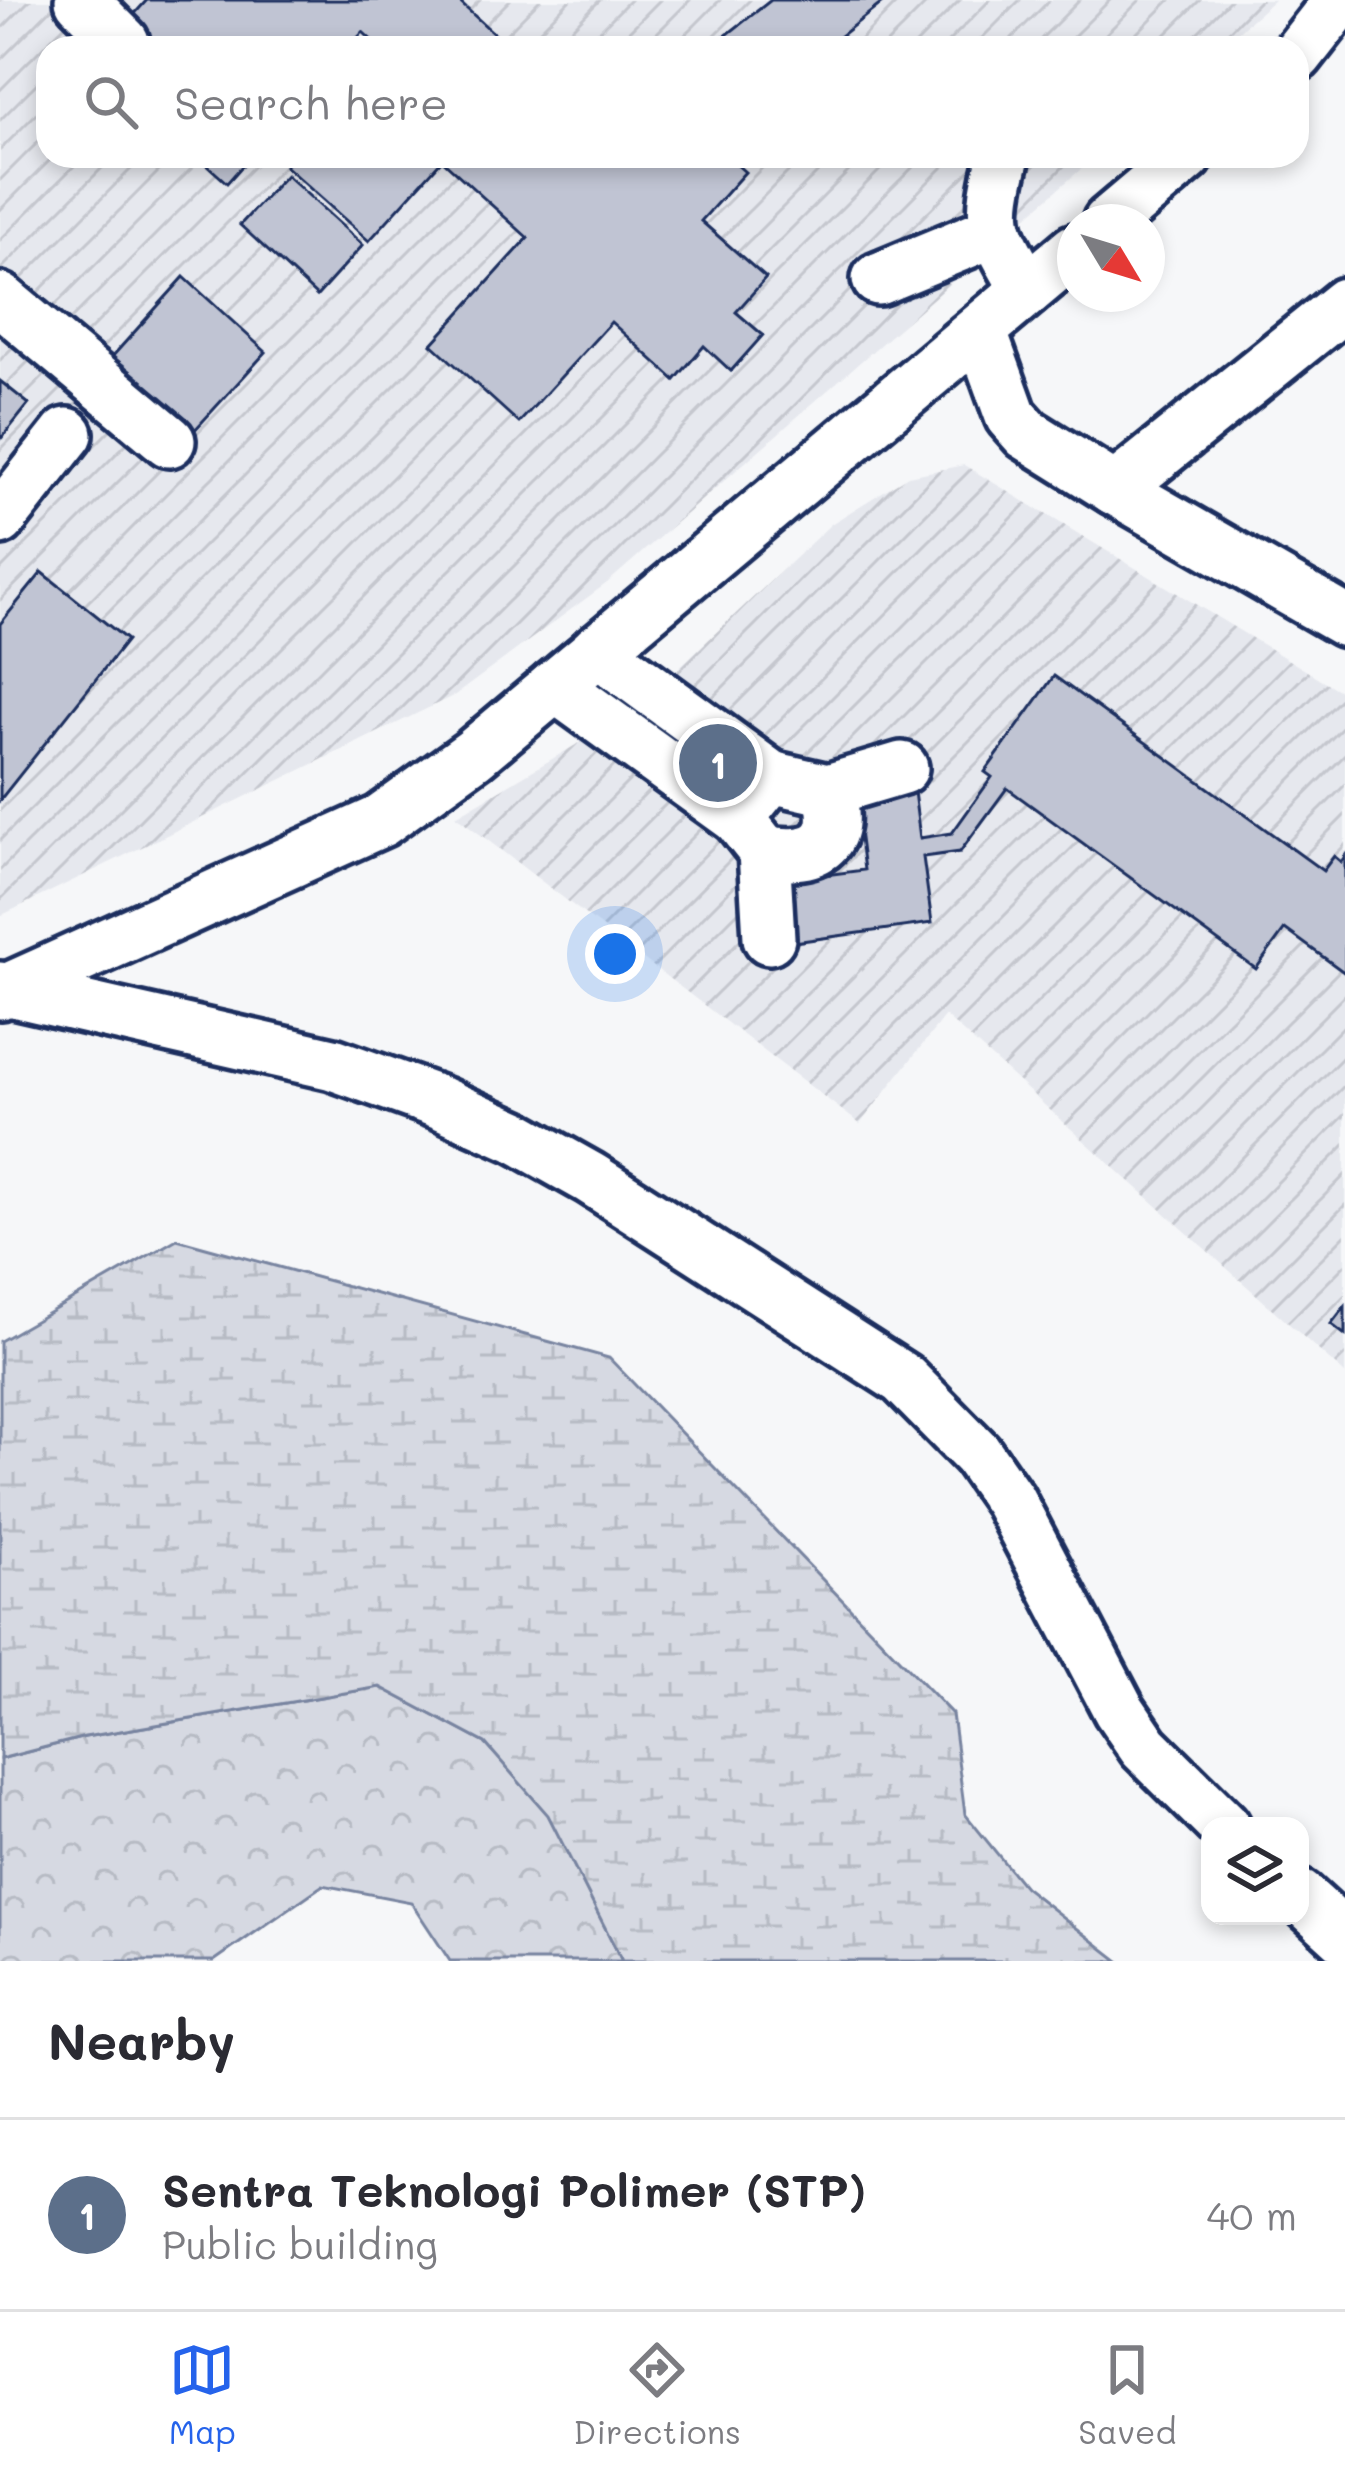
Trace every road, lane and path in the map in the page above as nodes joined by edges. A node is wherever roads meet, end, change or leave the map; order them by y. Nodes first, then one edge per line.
1 (81, 0) edge
2 (1340, 0) edge
3 (117, 36) edge
4 (1309, 40) edge
5 (1001, 168) edge
6 (1173, 168) edge
7 (1130, 204) edge
8 (994, 231) junction
9 (1057, 265) edge
10 (878, 279) dead end
11 (1027, 290) junction
12 (0, 299) edge
13 (1345, 304) edge
14 (980, 330) junction
15 (67, 434) dead end
16 (169, 441) dead end
17 (1115, 489) junction
18 (0, 519) edge
19 (1345, 621) edge
20 (597, 650) junction
21 (555, 686) junction
22 (902, 768) dead end
23 (771, 777) junction
24 (828, 790) junction
25 (751, 835) junction
26 (769, 938) dead end
27 (1, 991) edge
28 (1215, 1817) edge
29 (1309, 1904) edge
30 (1345, 1937) edge

1 - 3 lane
2 - 4 lane
5 - 8 lane
6 - 7 lane
8 - 10 lane
8 - 11 lane
9 - 11 lane
11 - 14 lane
12 - 16 lane
13 - 17 lane
14 - 17 lane
14 - 20 lane
15 - 18 lane
17 - 19 lane
20 - 21 lane
20 - 23 lane
21 - 25 lane
21 - 27 lane
22 - 24 lane
23 - 24 lane
23 - 25 lane
24 - 25 lane
25 - 26 lane
27 - 28 lane
29 - 30 lane

